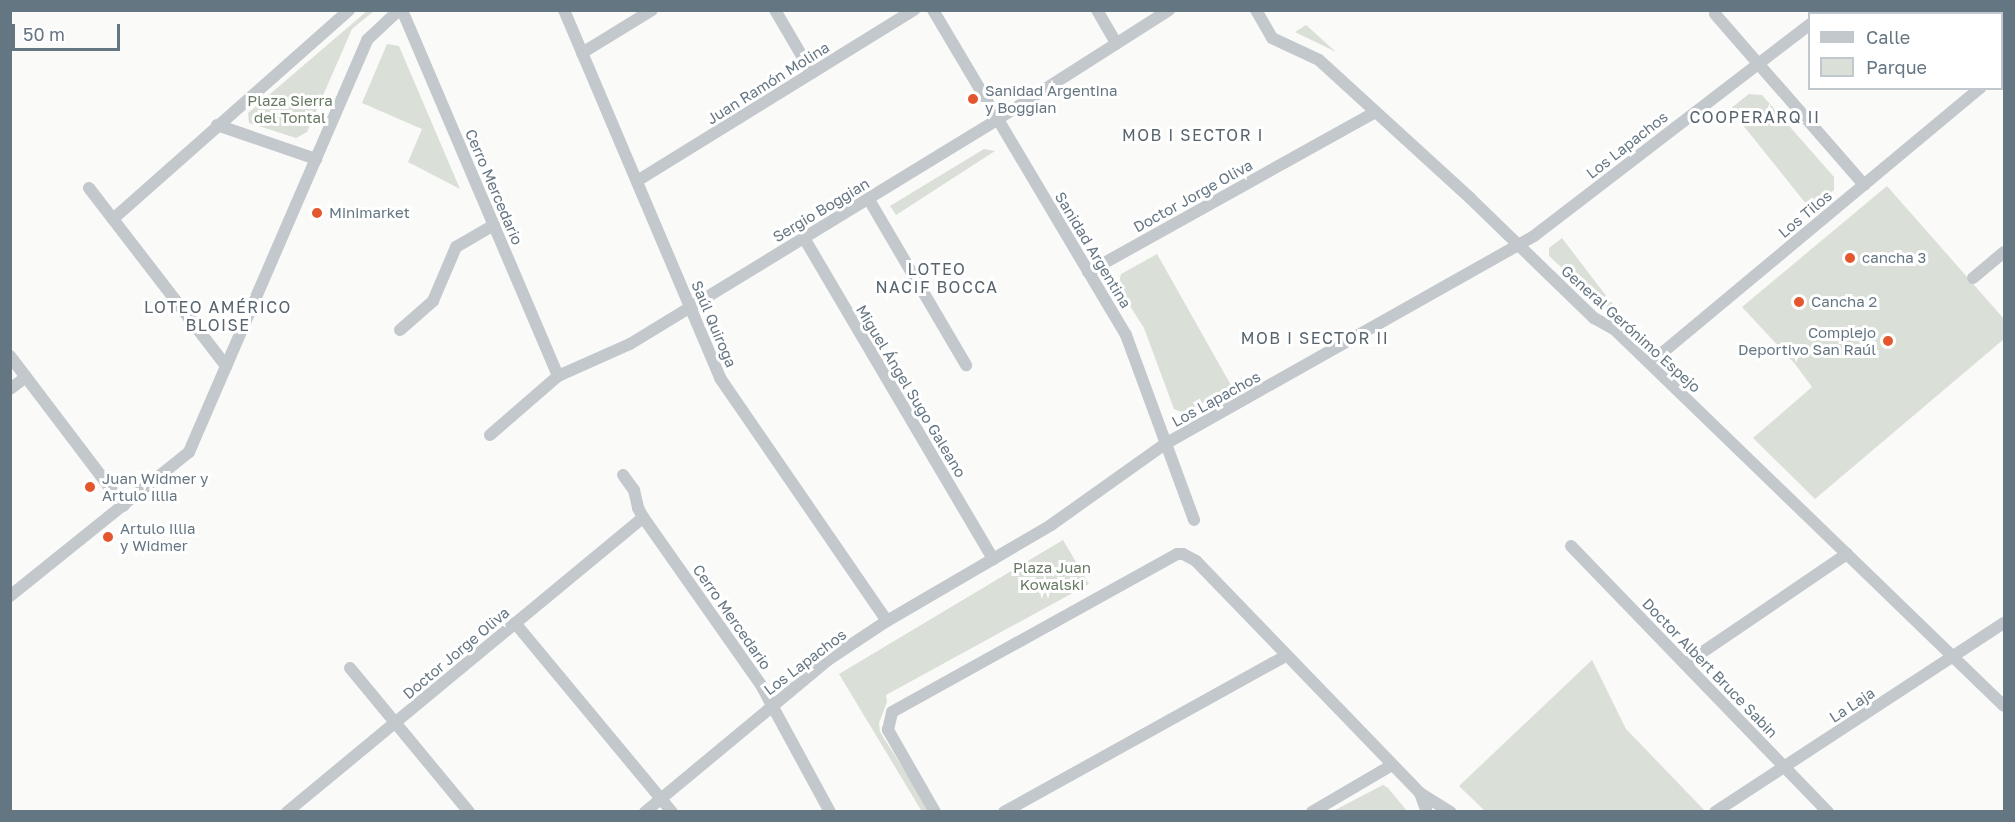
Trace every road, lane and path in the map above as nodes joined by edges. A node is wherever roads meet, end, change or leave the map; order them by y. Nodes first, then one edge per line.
1 (349, 10) edge
2 (401, 10) edge
3 (564, 10) edge
4 (652, 10) edge
5 (775, 10) edge
6 (914, 10) edge
7 (933, 10) edge
8 (1097, 10) edge
9 (1169, 10) edge
10 (1256, 10) edge
11 (1715, 14) dead end
12 (1808, 25) edge
13 (1117, 44) junction
14 (582, 53) junction
15 (1757, 64) junction
16 (812, 73) junction
17 (1978, 90) edge
18 (1375, 112) junction
19 (998, 119) junction
20 (217, 125) junction
21 (316, 159) junction
22 (637, 181) junction
23 (1864, 185) junction
24 (89, 188) dead end
25 (868, 198) junction
26 (113, 219) junction
27 (494, 225) junction
28 (804, 238) junction
29 (1519, 245) junction
30 (2004, 252) edge
31 (1089, 272) junction
32 (1973, 278) dead end
33 (691, 307) junction
34 (400, 330) dead end
35 (10, 356) edge
36 (1650, 363) junction
37 (966, 365) dead end
38 (226, 366) junction
39 (558, 376) junction
40 (26, 377) junction
41 (10, 389) edge
42 (490, 435) dead end
43 (1165, 444) junction
44 (623, 475) dead end
45 (124, 506) junction
46 (644, 517) junction
47 (1194, 520) dead end
48 (1571, 546) dead end
49 (1847, 554) junction
50 (993, 559) junction
51 (10, 596) edge
52 (887, 621) junction
53 (515, 623) junction
54 (2004, 623) edge
55 (1286, 656) junction
56 (1953, 657) junction
57 (1685, 664) junction
58 (350, 668) dead end
59 (772, 706) junction
60 (2004, 706) edge
61 (395, 722) junction
62 (1392, 765) junction
63 (1784, 767) junction
64 (1420, 793) junction
65 (662, 797) junction
66 (1441, 809) edge
67 (287, 812) edge
68 (468, 812) edge
69 (645, 812) edge
70 (672, 812) edge
71 (830, 812) edge
72 (935, 812) edge
73 (1004, 812) edge
74 (1312, 812) edge
75 (1427, 812) edge
76 (1715, 812) edge
77 (1828, 812) edge

1 - 20 street
2 - 21 street
2 - 27 street, Cerro Mercedario
3 - 14 street, Saúl Quiroga
4 - 14 street
5 - 16 street
6 - 16 street, Juan Ramón Molina
7 - 19 street, Sanidad Argentina
8 - 13 street
9 - 13 street, Sergio Boggian
10 - 18 street, General Gerónimo Espejo
11 - 15 street
12 - 15 street, Los Lapachos
13 - 19 street, Sergio Boggian
14 - 22 street, Saúl Quiroga
15 - 23 street
15 - 29 street, Los Lapachos
16 - 22 street, Juan Ramón Molina
17 - 23 street, Los Tilos
18 - 29 street, General Gerónimo Espejo
18 - 31 street, Doctor Jorge Oliva
19 - 25 street, Sergio Boggian
19 - 31 street, Sanidad Argentina
20 - 21 street
20 - 26 street
21 - 38 street
22 - 33 street, Saúl Quiroga
23 - 36 street, Los Tilos
24 - 26 street
25 - 28 street, Sergio Boggian
25 - 37 street
26 - 38 street
27 - 34 street
27 - 39 street, Cerro Mercedario
28 - 33 street, Sergio Boggian
28 - 50 street, Miguel Ángel Sugo Galeano
29 - 36 street, General Gerónimo Espejo
29 - 43 street, Los Lapachos
30 - 32 street
31 - 43 street, Sanidad Argentina
33 - 39 street, Sergio Boggian
33 - 52 street, Saúl Quiroga
35 - 40 street
36 - 49 street, General Gerónimo Espejo
38 - 45 street
39 - 42 street, Sergio Boggian
40 - 41 street
40 - 45 street
43 - 47 street, Sanidad Argentina
43 - 50 street, Los Lapachos
44 - 46 street, Cerro Mercedario
45 - 51 street
46 - 53 street, Doctor Jorge Oliva
46 - 59 street, Cerro Mercedario
48 - 57 street, Doctor Albert Bruce Sabin
49 - 56 street, General Gerónimo Espejo
49 - 57 street
50 - 52 street, Los Lapachos
52 - 59 street, Los Lapachos
53 - 61 street, Doctor Jorge Oliva
53 - 65 street
54 - 56 street, La Laja
55 - 62 street
55 - 72 street
55 - 73 street
56 - 60 street, General Gerónimo Espejo
56 - 63 street, La Laja
57 - 63 street, Doctor Albert Bruce Sabin
58 - 61 street
59 - 65 street, Los Lapachos
59 - 71 street, Cerro Mercedario
61 - 67 street, Doctor Jorge Oliva
61 - 68 street
62 - 64 street
62 - 74 street
63 - 76 street, La Laja
63 - 77 street, Doctor Albert Bruce Sabin
64 - 66 street
64 - 75 street
65 - 69 street, Los Lapachos
65 - 70 street

